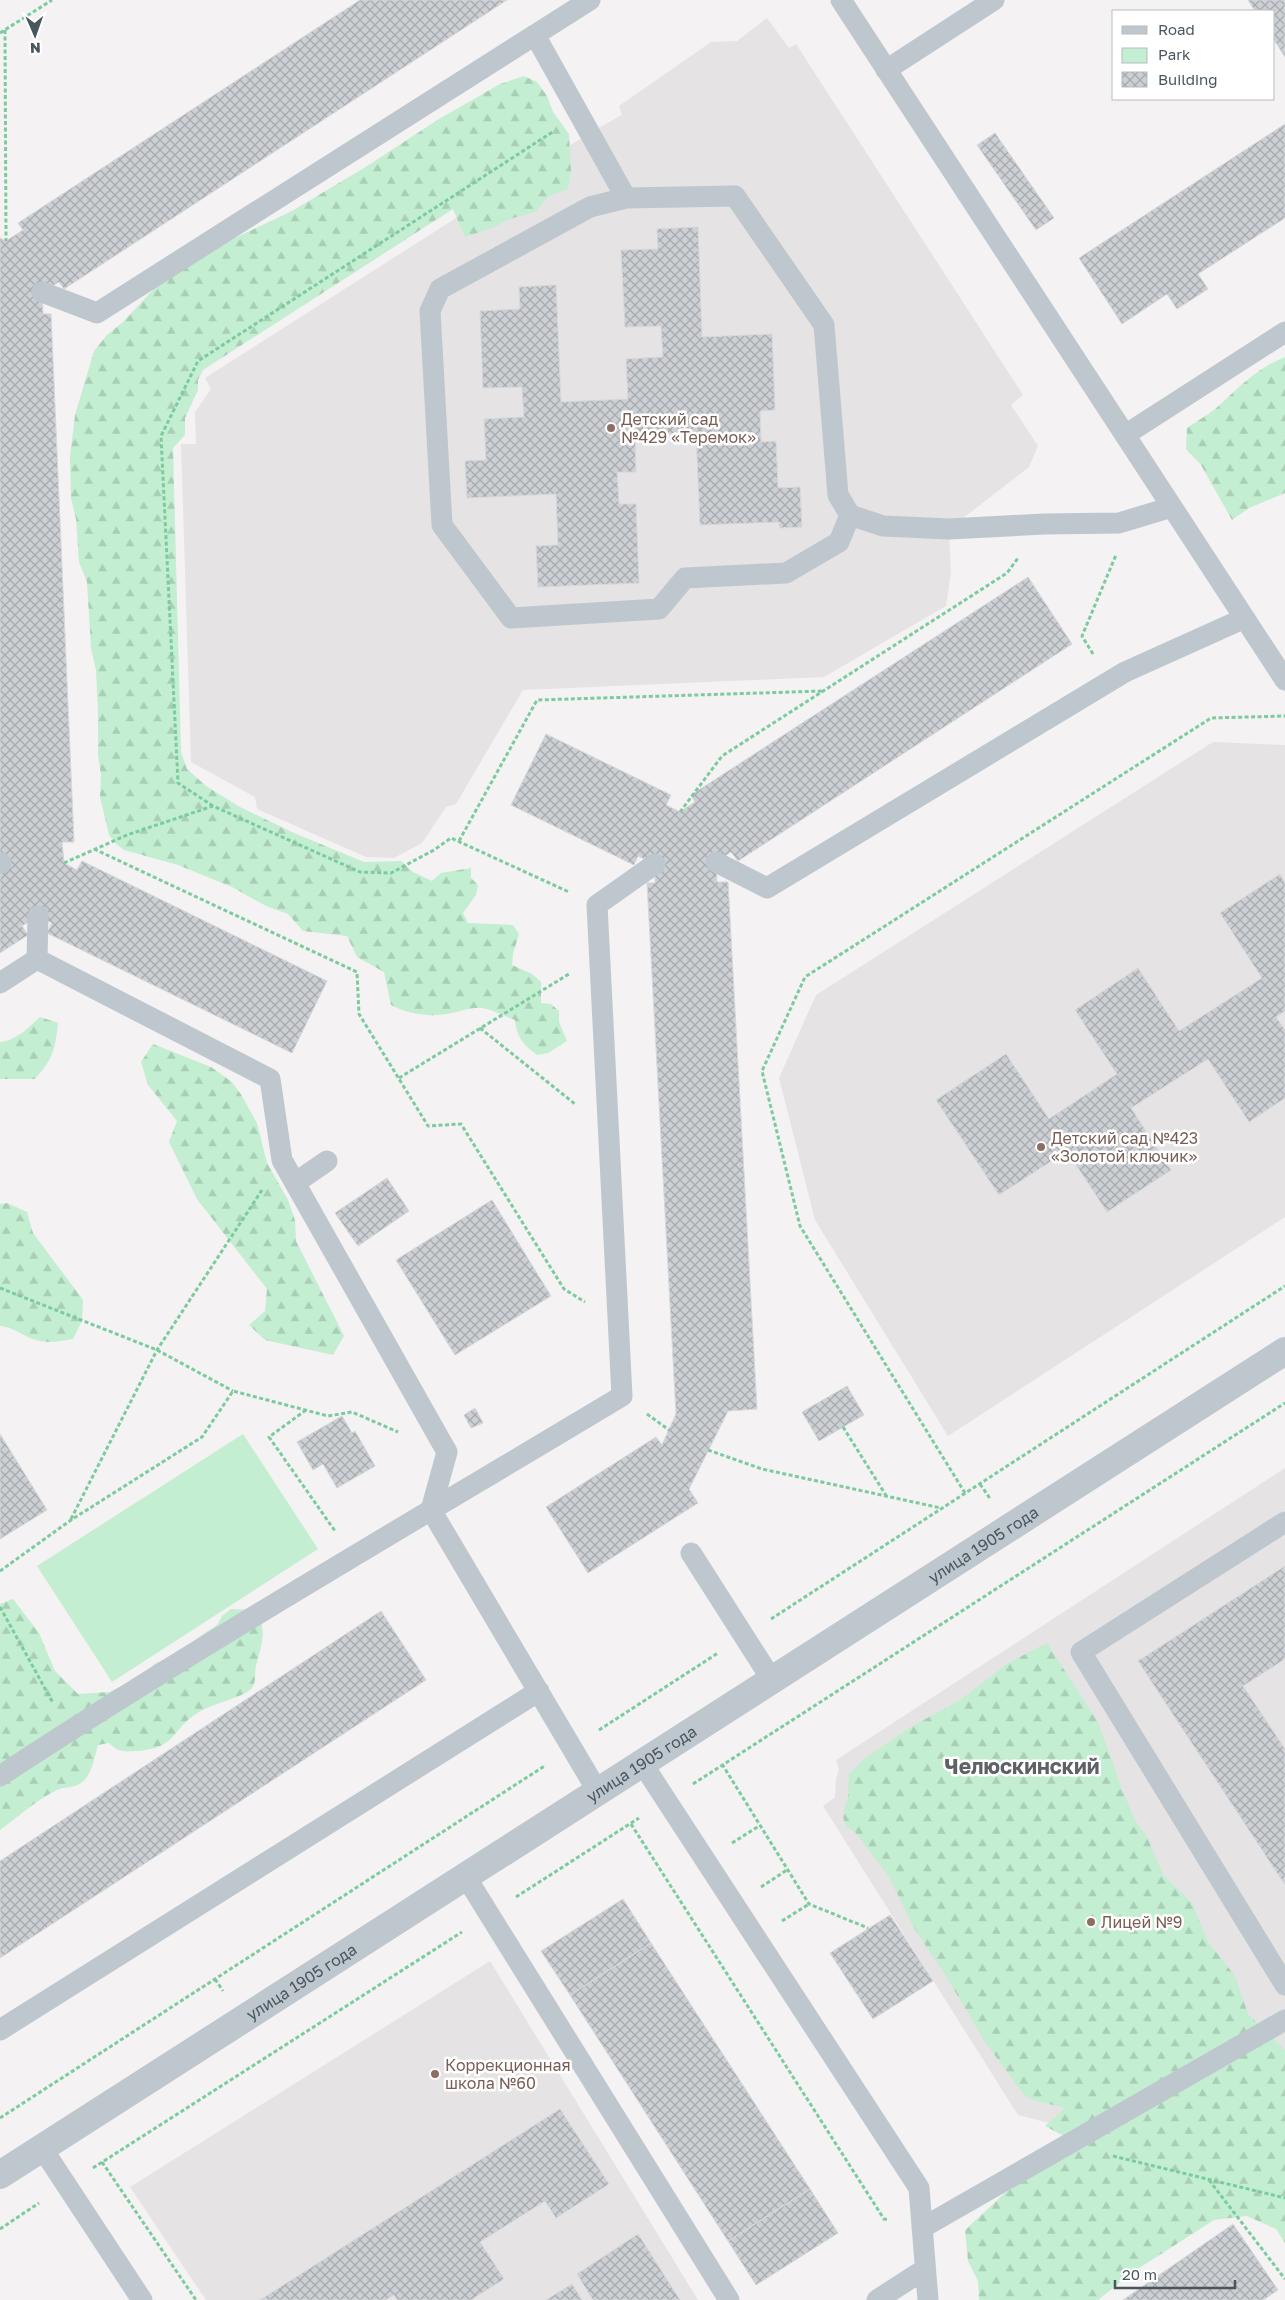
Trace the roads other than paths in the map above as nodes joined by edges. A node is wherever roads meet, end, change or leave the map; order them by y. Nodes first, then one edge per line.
1 (590, 0) edge
2 (841, 0) edge
3 (994, 0) edge
4 (535, 35) junction
5 (886, 70) junction
6 (626, 198) junction
7 (42, 292) dead end
8 (1285, 332) edge
9 (1125, 435) junction
10 (1172, 507) junction
11 (850, 515) junction
12 (1244, 618) junction
13 (1285, 680) edge
14 (716, 862) dead end
15 (654, 864) dead end
16 (38, 916) dead end
17 (37, 959) junction
18 (0, 983) edge
19 (327, 1161) dead end
20 (295, 1183) junction
21 (1285, 1352) edge
22 (431, 1510) junction
23 (1285, 1522) edge
24 (690, 1553) dead end
25 (772, 1680) junction
26 (539, 1691) junction
27 (642, 1763) junction
28 (0, 1776) edge
29 (598, 1792) junction
30 (466, 1877) junction
31 (1285, 1985) edge
32 (1285, 2020) edge
33 (0, 2030) edge
34 (42, 2148) junction
35 (0, 2175) edge
36 (922, 2228) junction
37 (925, 2269) junction
38 (142, 2300) edge
39 (729, 2300) edge
40 (877, 2300) edge
41 (928, 2300) edge

1 - 4 lane
2 - 5 lane
3 - 5 lane
4 - 6 lane
4 - 7 lane
5 - 9 lane
6 - 11 lane
6 - 11 lane
8 - 9 lane
9 - 10 lane
10 - 11 lane
10 - 12 lane
12 - 13 lane
12 - 14 lane
15 - 22 lane
16 - 17 lane
17 - 18 lane
17 - 20 lane
19 - 20 lane
20 - 22 lane
21 - 25 street, улица 1905 года
22 - 26 lane
22 - 28 lane
23 - 31 lane
24 - 25 lane
25 - 27 street, улица 1905 года
26 - 29 lane
26 - 33 lane
27 - 29 street, улица 1905 года
27 - 36 lane
29 - 30 street, улица 1905 года
30 - 34 street, улица 1905 года
30 - 39 lane
32 - 36 lane
34 - 35 street, улица 1905 года
34 - 38 lane
36 - 37 lane
37 - 40 lane
37 - 41 lane

